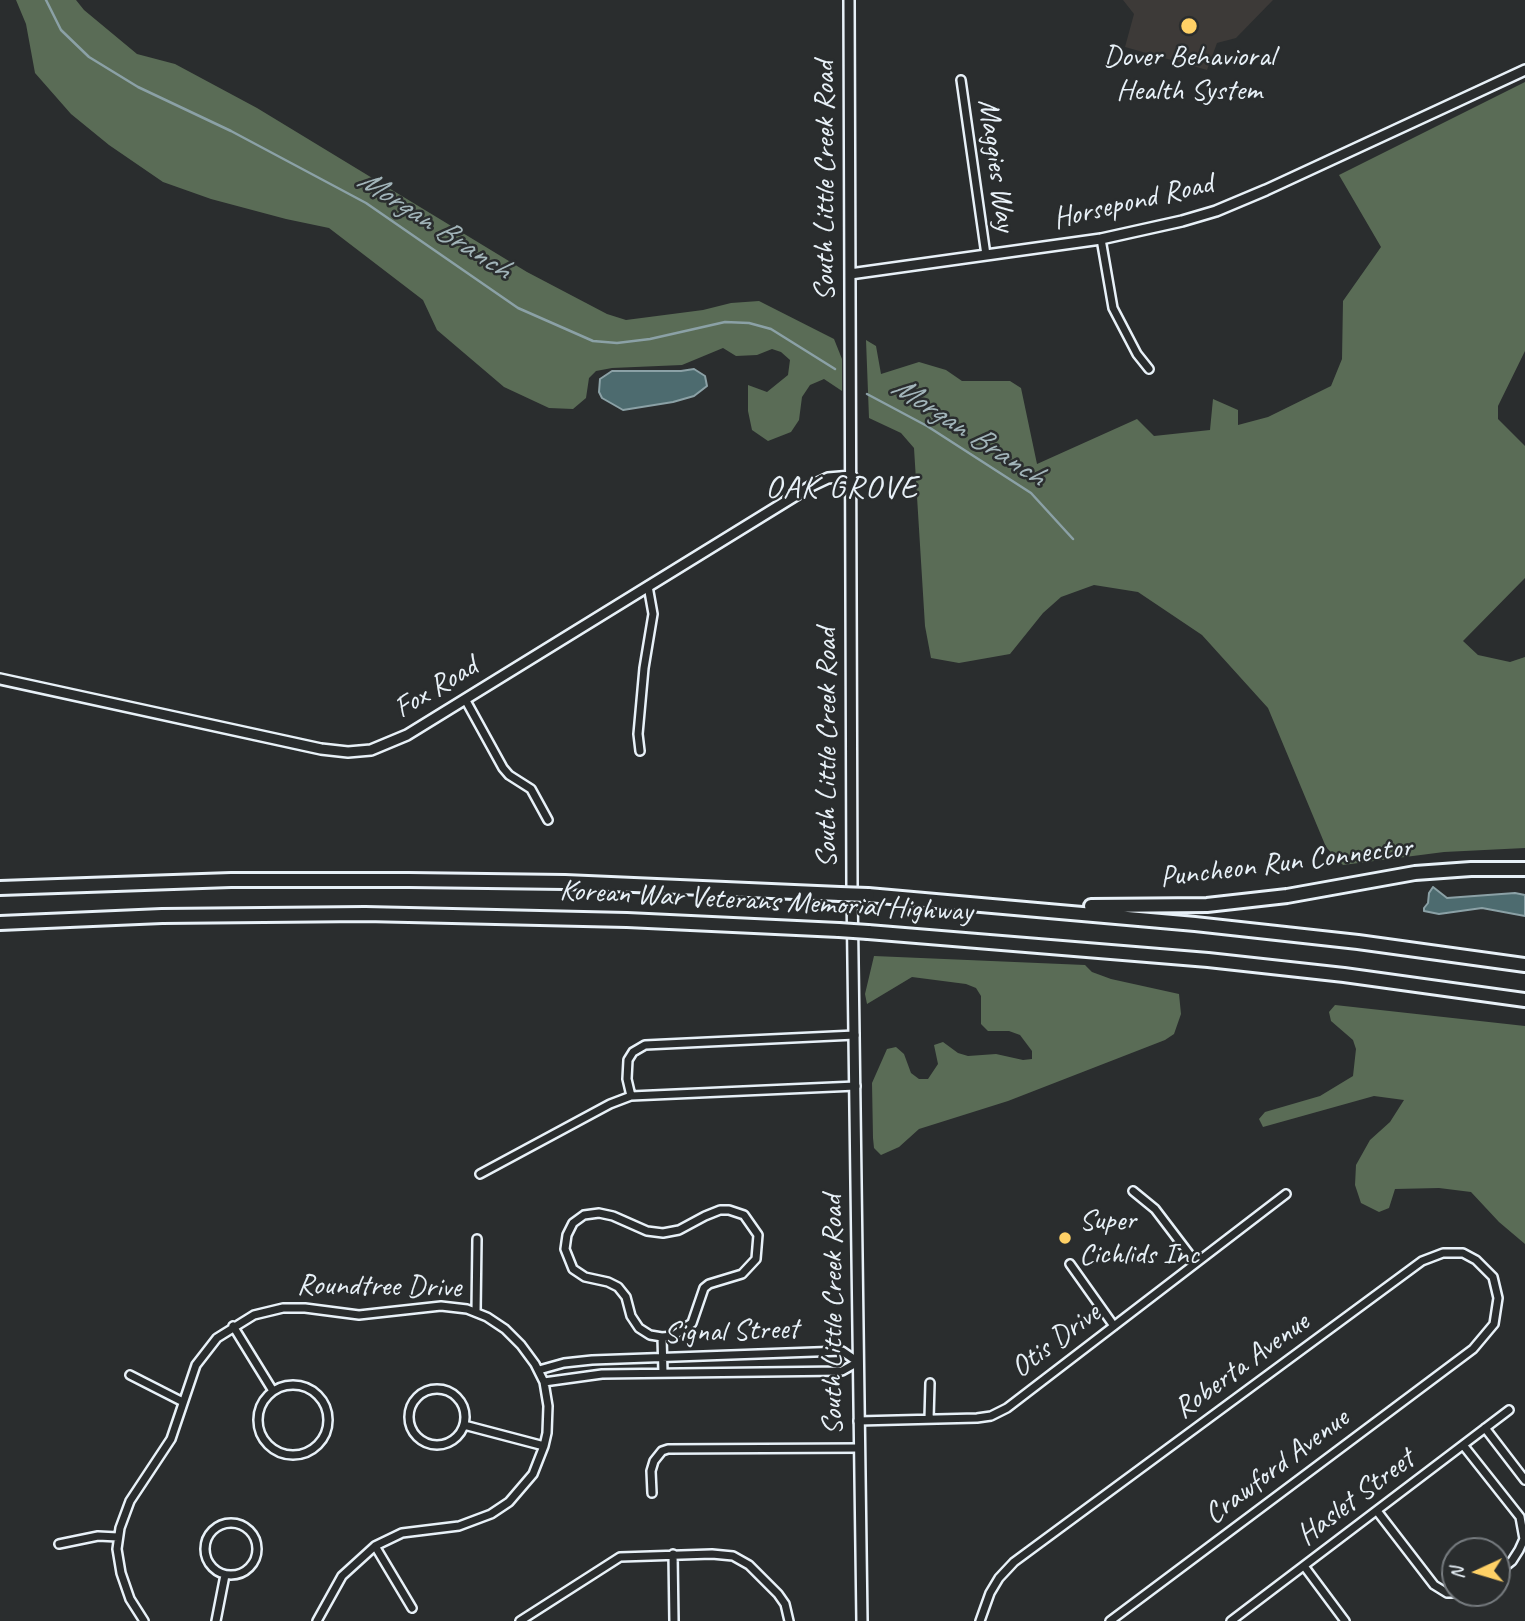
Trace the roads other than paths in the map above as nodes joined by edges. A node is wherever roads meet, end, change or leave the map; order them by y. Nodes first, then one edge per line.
1 (849, 0) edge
2 (1525, 70) edge
3 (961, 80) dead end
4 (1101, 239) junction
5 (986, 256) junction
6 (850, 274) junction
7 (1149, 369) dead end
8 (852, 476) junction
9 (648, 586) junction
10 (0, 679) edge
11 (465, 699) junction
12 (640, 751) dead end
13 (548, 820) dead end
14 (1525, 869) edge
15 (0, 888) edge
16 (1011, 906) junction
17 (0, 923) edge
18 (1525, 965) edge
19 (1521, 1000) edge
20 (855, 1035) junction
21 (856, 1086) junction
22 (631, 1096) junction
23 (480, 1174) dead end
24 (1133, 1191) dead end
25 (1286, 1194) dead end
26 (477, 1238) dead end
27 (1196, 1263) junction
28 (1070, 1264) dead end
29 (476, 1312) junction
30 (233, 1326) junction
31 (1114, 1326) junction
32 (663, 1337) junction
33 (1472, 1349) joint
34 (663, 1358) junction
35 (858, 1362) junction
36 (539, 1370) junction
37 (663, 1373) junction
38 (130, 1374) dead end
39 (544, 1382) junction
40 (930, 1383) dead end
41 (273, 1391) junction
42 (183, 1402) junction
43 (1509, 1410) dead end
44 (929, 1419) junction
45 (858, 1421) junction
46 (464, 1425) junction
47 (1485, 1428) junction
48 (1463, 1445) junction
49 (544, 1446) junction
50 (859, 1448) junction
51 (1525, 1480) edge
52 (652, 1493) dead end
53 (1377, 1511) junction
54 (118, 1537) junction
55 (59, 1544) dead end
56 (375, 1546) junction
57 (673, 1554) junction
58 (1511, 1562) edge
59 (1304, 1566) junction
60 (225, 1575) junction
61 (1441, 1589) edge
62 (412, 1608) dead end
63 (532, 1613) junction
64 (144, 1621) edge
65 (216, 1621) edge
66 (317, 1621) edge
67 (520, 1621) edge
68 (537, 1621) edge
69 (674, 1621) edge
70 (789, 1621) edge
71 (862, 1621) edge
72 (980, 1621) edge
73 (1110, 1621) edge
74 (1231, 1621) edge
75 (1345, 1621) edge

1 - 6 street, South Little Creek Road
2 - 4 street, Horsepond Road
3 - 5 street, Maggies Way
4 - 5 street, Horsepond Road
4 - 7 street
5 - 6 street, Horsepond Road
6 - 8 street, South Little Creek Road
8 - 9 street, Fox Road
8 - 20 street, South Little Creek Road
9 - 11 street, Fox Road
9 - 12 street
10 - 11 street, Fox Road
11 - 13 street
14 - 16 highway, Puncheon Run Connector
15 - 16 highway, Korean War Veterans Memorial Highway, bridge
16 - 18 highway, Korean War Veterans Memorial Highway
17 - 19 highway, Korean War Veterans Memorial Highway, bridge
20 - 21 street, South Little Creek Road
20 - 22 street
21 - 22 street
21 - 35 street, South Little Creek Road
22 - 23 street
24 - 27 street
25 - 27 street, Otis Drive
26 - 29 street
27 - 31 street, Otis Drive
28 - 31 street
29 - 30 street, Roundtree Drive
29 - 36 street, Roundtree Drive
30 - 41 street
30 - 42 street, Roundtree Drive
31 - 44 street, Otis Drive
32 - 32 street
32 - 34 street
33 - 72 street, Roberta Avenue
33 - 73 street, Crawford Avenue
34 - 35 street, Signal Street
34 - 36 street, Signal Street
34 - 37 street
35 - 37 street, Signal Street
35 - 45 street, South Little Creek Road
36 - 39 street, Roundtree Drive
37 - 39 street, Signal Street
38 - 42 street
39 - 49 street, Roundtree Drive
40 - 44 street
41 - 41 street
42 - 54 street, Roundtree Drive
43 - 47 street, Haslet Street
44 - 45 street, Otis Drive
45 - 50 street, South Little Creek Road
46 - 46 street
46 - 49 street
47 - 48 street, Haslet Street
47 - 51 street
48 - 53 street, Haslet Street
48 - 58 street
49 - 56 street, Roundtree Drive
50 - 52 street
50 - 71 street, South Little Creek Road
53 - 59 street, Haslet Street
53 - 61 street
54 - 55 street
54 - 64 street, Roundtree Drive
56 - 62 street
56 - 66 street, Roundtree Drive
57 - 63 street
57 - 69 street
57 - 70 street
59 - 74 street, Haslet Street
59 - 75 street
60 - 60 street
60 - 65 street
63 - 67 street
63 - 68 street

